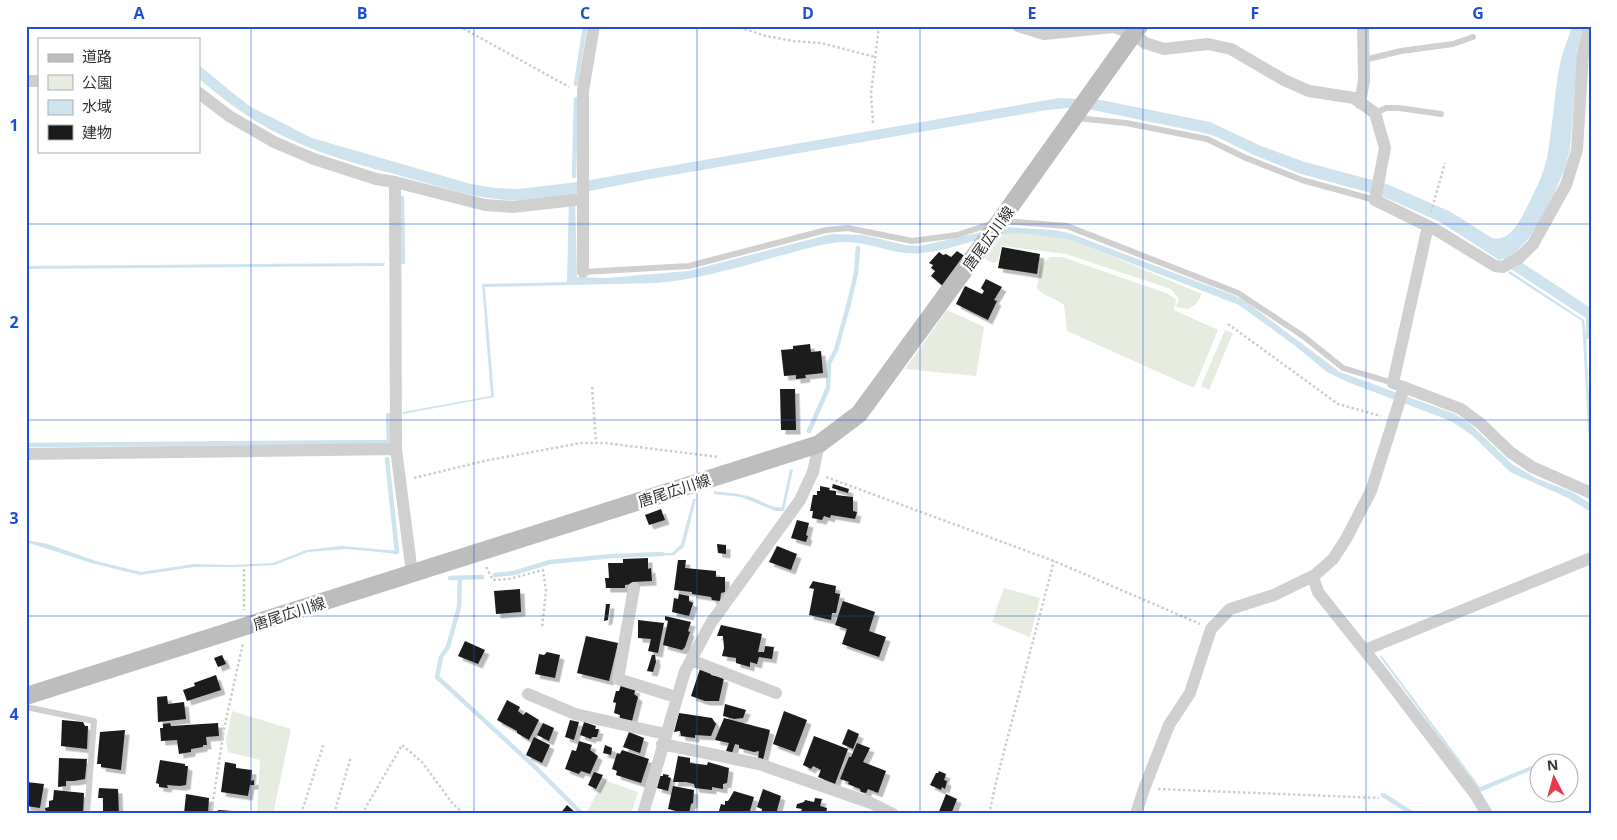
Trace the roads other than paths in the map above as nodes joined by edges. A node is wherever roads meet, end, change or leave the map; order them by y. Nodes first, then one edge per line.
1 (594, 26) edge
2 (1018, 26) edge
3 (1363, 26) edge
4 (1590, 26) edge
5 (1136, 30) edge
6 (1473, 37) dead end
7 (1364, 60) junction
8 (200, 94) edge
9 (1360, 103) junction
10 (1080, 109) junction
11 (1375, 114) junction
12 (1441, 114) dead end
13 (1591, 149) edge
14 (1577, 150) junction
15 (395, 182) junction
16 (583, 197) junction
17 (1375, 198) junction
18 (1428, 226) junction
19 (994, 229) junction
20 (583, 272) joint
21 (1399, 391) junction
22 (819, 444) junction
23 (396, 449) junction
24 (26, 454) edge
25 (1591, 493) edge
26 (1591, 558) edge
27 (412, 573) junction
28 (1312, 577) junction
29 (634, 588) dead end
30 (1365, 650) junction
31 (690, 660) junction
32 (776, 693) dead end
33 (528, 694) dead end
34 (26, 696) edge
35 (676, 697) junction
36 (26, 707) edge
37 (664, 739) junction
38 (87, 814) edge
39 (643, 814) edge
40 (893, 814) edge
41 (1136, 814) edge
42 (1487, 814) edge

1 - 16 street
2 - 5 street
3 - 7 street
4 - 14 street
5 - 9 street
5 - 10 main road, 唐尾広川線
6 - 7 lane
7 - 9 street
8 - 15 street
9 - 11 street
10 - 17 lane
10 - 19 main road, 唐尾広川線
11 - 12 lane
11 - 17 street
13 - 14 street
14 - 18 street
15 - 16 street
15 - 23 street
16 - 20 street
17 - 18 street
18 - 21 street
19 - 20 lane
19 - 21 lane
19 - 22 main road, 唐尾広川線
21 - 25 street
21 - 28 street
22 - 27 main road, 唐尾広川線
22 - 31 street
23 - 24 street
23 - 27 street
26 - 30 street
27 - 34 main road, 唐尾広川線
28 - 30 street
28 - 41 street
29 - 35 street
30 - 42 street
31 - 32 street
31 - 35 street
33 - 37 street
35 - 37 street
36 - 38 lane
37 - 39 street
37 - 40 street

